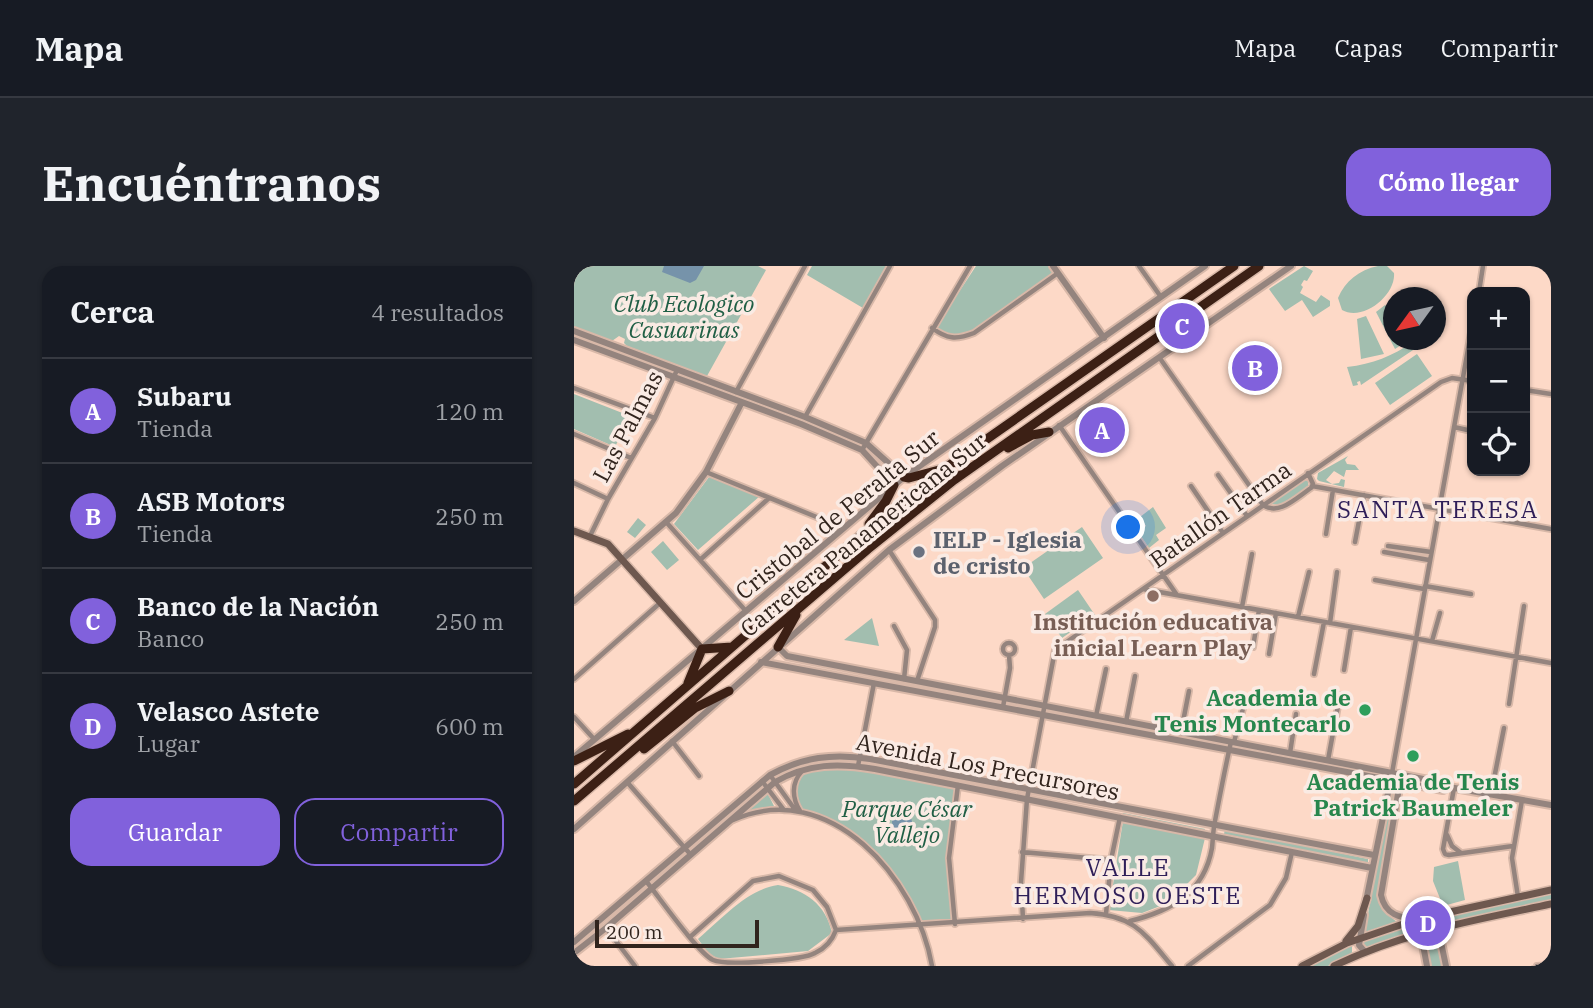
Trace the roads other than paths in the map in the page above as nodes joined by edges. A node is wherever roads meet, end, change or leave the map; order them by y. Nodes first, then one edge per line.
1 (805, 266) edge
2 (890, 266) edge
3 (969, 266) edge
4 (1054, 266) edge
5 (1139, 266) edge
6 (1205, 266) edge
7 (1234, 266) edge
8 (1259, 266) edge
9 (1290, 266) edge
10 (1483, 266) edge
11 (1059, 273) junction
12 (1480, 287) edge
13 (1161, 298) junction
14 (932, 328) junction
15 (574, 331) edge
16 (1104, 338) junction
17 (574, 340) edge
18 (1468, 350) edge
19 (1159, 357) junction
20 (677, 370) junction
21 (673, 378) junction
22 (1462, 379) junction
23 (1467, 380) edge
24 (574, 388) edge
25 (736, 391) junction
26 (1530, 391) edge
27 (1551, 394) edge
28 (741, 404) junction
29 (805, 417) junction
30 (655, 418) junction
31 (1059, 425) junction
32 (1454, 427) junction
33 (1467, 430) edge
34 (1049, 432) junction
35 (574, 434) edge
36 (864, 447) junction
37 (631, 458) junction
38 (969, 468) junction
39 (944, 469) junction
40 (706, 472) junction
41 (1308, 473) junction
42 (1218, 475) dead end
43 (904, 477) junction
44 (574, 482) edge
45 (894, 485) junction
46 (1191, 486) dead end
47 (1312, 486) junction
48 (1333, 490) junction
49 (1364, 495) junction
50 (608, 499) junction
51 (769, 499) junction
52 (1263, 505) junction
53 (1439, 508) junction
54 (1247, 516) junction
55 (667, 523) junction
56 (1551, 529) edge
57 (574, 531) edge
58 (1223, 533) junction
59 (835, 534) junction
60 (1326, 534) dead end
61 (590, 536) junction
62 (859, 537) junction
63 (1355, 542) dead end
64 (1388, 546) dead end
65 (889, 550) junction
66 (1384, 552) dead end
67 (1431, 552) junction
68 (1252, 554) dead end
69 (623, 558) junction
70 (701, 559) junction
71 (1429, 561) junction
72 (1309, 572) dead end
73 (1337, 572) dead end
74 (1163, 575) junction
75 (1374, 580) dead end
76 (1424, 588) junction
77 (1142, 589) junction
78 (1471, 594) dead end
79 (1178, 596) junction
80 (575, 599) edge
81 (660, 603) junction
82 (801, 607) junction
83 (1242, 607) junction
84 (1524, 607) dead end
85 (746, 610) junction
86 (1259, 610) junction
87 (1276, 613) junction
88 (1440, 613) dead end
89 (1298, 617) junction
90 (1327, 622) junction
91 (894, 626) dead end
92 (1351, 627) junction
93 (1416, 638) junction
94 (1432, 641) junction
95 (732, 647) junction
96 (778, 647) junction
97 (1253, 647) dead end
98 (702, 649) junction
99 (1269, 654) dead end
100 (1009, 655) dead end
101 (786, 656) junction
102 (1516, 657) junction
103 (761, 662) junction
104 (1551, 663) edge
105 (776, 664) junction
106 (1106, 669) dead end
107 (1344, 670) dead end
108 (1314, 674) dead end
109 (1135, 676) dead end
110 (574, 679) edge
111 (904, 679) junction
112 (917, 681) junction
113 (874, 683) junction
114 (686, 687) junction
115 (729, 691) junction
116 (1189, 691) dead end
117 (1340, 695) dead end
118 (1004, 698) junction
119 (1245, 701) dead end
120 (1509, 704) dead end
121 (1043, 706) junction
122 (1003, 707) junction
123 (1296, 714) dead end
124 (1041, 715) junction
125 (1096, 716) junction
126 (574, 717) edge
127 (1126, 722) junction
128 (1139, 724) junction
129 (1504, 729) dead end
130 (636, 731) junction
131 (1181, 732) junction
132 (1137, 733) junction
133 (594, 739) junction
134 (672, 741) junction
135 (1233, 742) junction
136 (1229, 750) junction
137 (1290, 753) junction
138 (860, 758) junction
139 (574, 759) edge
140 (1328, 760) junction
141 (615, 766) junction
142 (858, 766) junction
143 (804, 768) junction
144 (607, 773) junction
145 (770, 775) junction
146 (699, 776) dead end
147 (1391, 777) junction
148 (626, 781) junction
149 (762, 781) junction
150 (775, 782) junction
151 (1400, 782) junction
152 (574, 784) edge
153 (958, 785) junction
154 (767, 788) junction
155 (1451, 788) junction
156 (1028, 790) junction
157 (1491, 794) junction
158 (1027, 799) junction
159 (1522, 800) junction
160 (574, 801) edge
161 (1551, 805) edge
162 (574, 808) edge
163 (784, 810) junction
164 (798, 812) junction
165 (1120, 817) junction
166 (728, 822) junction
167 (1214, 824) junction
168 (574, 829) edge
169 (1446, 832) junction
170 (1213, 835) junction
171 (1513, 846) junction
172 (685, 848) junction
173 (1293, 851) junction
174 (1022, 852) junction
175 (1462, 853) junction
176 (691, 855) junction
177 (1374, 855) junction
178 (1111, 860) junction
179 (1372, 868) junction
180 (646, 881) junction
181 (652, 888) junction
182 (1551, 890) edge
183 (1518, 897) junction
184 (1367, 898) junction
185 (1551, 904) edge
186 (1106, 914) junction
187 (1431, 915) junction
188 (1024, 919) junction
189 (1139, 919) junction
190 (1418, 919) junction
191 (1129, 922) junction
192 (955, 924) junction
193 (919, 926) junction
194 (606, 928) junction
195 (1438, 928) junction
196 (1138, 929) junction
197 (836, 930) junction
198 (1421, 933) junction
199 (690, 937) junction
200 (1360, 938) junction
201 (574, 942) edge
202 (1338, 948) junction
203 (1365, 952) junction
204 (574, 953) edge
205 (1551, 965) edge
206 (635, 966) edge
207 (932, 966) edge
208 (1172, 966) edge
209 (1188, 966) edge
210 (1302, 966) edge
211 (1334, 966) edge
212 (1427, 966) edge
213 (1446, 966) edge
214 (1537, 966) edge

1 - 25 street
2 - 29 street
3 - 14 street
4 - 11 street
5 - 13 street
6 - 13 street, Cristobal de Peralta Sur
7 - 39 highway, Carretera Panamericana Sur
8 - 38 highway, Carretera Panamericana Sur
9 - 19 street
10 - 12 street
11 - 14 street
11 - 16 street
13 - 16 street, Cristobal de Peralta Sur
14 - 36 street
15 - 20 street
16 - 43 street, Cristobal de Peralta Sur
17 - 21 street
18 - 22 street
19 - 31 street
19 - 52 street
20 - 21 street, Las Palmas
20 - 25 street
21 - 28 street
21 - 30 street, Las Palmas
22 - 23 street
22 - 32 street
22 - 41 street, Batallón Tarma
24 - 30 street
25 - 29 street
26 - 27 street
28 - 36 street
28 - 40 street
29 - 36 street
30 - 37 street, Las Palmas
31 - 34 street
31 - 74 street
32 - 33 street
32 - 53 street
34 - 38 highway
34 - 65 street
35 - 37 street
36 - 43 street
36 - 45 street
37 - 50 street, Las Palmas
38 - 82 highway, Carretera Panamericana Sur
39 - 43 highway
39 - 62 highway, Carretera Panamericana Sur
40 - 51 street
40 - 55 street
41 - 47 street
41 - 52 street, Batallón Tarma
42 - 54 street
43 - 45 street, Cristobal de Peralta Sur
44 - 50 street
45 - 59 street, Cristobal de Peralta Sur
45 - 62 highway
46 - 58 street
47 - 48 street
47 - 52 street
48 - 49 street
48 - 60 street
49 - 53 street
49 - 63 street
50 - 61 street, Las Palmas
51 - 59 street
51 - 70 street
52 - 54 street, Batallón Tarma
53 - 56 street
53 - 67 street
54 - 58 street, Batallón Tarma
55 - 69 street
55 - 70 street
57 - 61 main road
58 - 74 street, Batallón Tarma
59 - 85 street, Cristobal de Peralta Sur
61 - 69 main road
62 - 95 highway, Carretera Panamericana Sur
64 - 67 street
65 - 96 street
65 - 112 street
66 - 71 street
67 - 71 street
68 - 83 street
69 - 80 street
69 - 81 main road
70 - 85 street
71 - 76 street
72 - 89 street
73 - 90 street
74 - 77 street, Batallón Tarma
74 - 79 street
75 - 76 street
76 - 78 street
76 - 93 street
77 - 79 street
77 - 121 street, Batallón Tarma
79 - 83 street
81 - 98 main road
81 - 110 street
82 - 96 highway
82 - 141 highway, Carretera Panamericana Sur
83 - 86 street
84 - 102 street
85 - 98 street, Cristobal de Peralta Sur
86 - 87 street
86 - 97 street
87 - 89 street
87 - 99 street
88 - 94 street
89 - 90 street
90 - 92 street
90 - 108 street
91 - 111 street
92 - 93 street
92 - 107 street
93 - 94 street
93 - 147 street
94 - 102 street
95 - 98 highway
95 - 114 highway, Carretera Panamericana Sur
96 - 101 street
96 - 103 street
98 - 114 highway
98 - 133 street, Cristobal de Peralta Sur
100 - 118 street
101 - 105 street
101 - 111 street
102 - 104 street
102 - 120 street
103 - 105 street
103 - 115 street
105 - 113 street
106 - 125 street
109 - 127 street
111 - 112 street
112 - 118 street
113 - 122 street
113 - 138 street
114 - 130 highway, Carretera Panamericana Sur
115 - 134 street
115 - 141 highway
116 - 131 street
117 - 140 street
118 - 121 street
118 - 122 street
119 - 135 street
121 - 124 street, Batallón Tarma
121 - 125 street
122 - 124 street
123 - 137 street
124 - 132 street
124 - 156 street, Batallón Tarma
125 - 127 street
126 - 133 street
127 - 128 street
128 - 131 street
128 - 132 street
129 - 157 street
130 - 139 highway
130 - 152 highway, Carretera Panamericana Sur
131 - 135 street
132 - 136 street
133 - 139 street, Cristobal de Peralta Sur
134 - 146 street
134 - 148 street
135 - 136 street
135 - 137 street
136 - 147 street
136 - 167 street
137 - 140 street
138 - 142 street
138 - 145 street, Avenida Los Precursores
138 - 156 street, Avenida Los Precursores
140 - 147 street
141 - 144 highway, Carretera Panamericana Sur
142 - 143 street, Avenida Los Precursores
142 - 153 street, Avenida Los Precursores
143 - 150 street, Avenida Los Precursores
143 - 164 street
144 - 160 highway, Carretera Panamericana Sur
144 - 162 highway
145 - 149 street, Avenida Los Precursores
145 - 150 street
147 - 151 street
147 - 155 street
147 - 177 street
148 - 168 street
148 - 172 street
149 - 154 street
149 - 172 street, Avenida Los Precursores
150 - 154 street, Avenida Los Precursores
150 - 164 street
151 - 155 street
151 - 190 street
153 - 158 street, Avenida Los Precursores
153 - 192 street
154 - 163 street
154 - 166 street, Avenida Los Precursores
155 - 157 street
155 - 169 street
156 - 158 street
156 - 167 street, Avenida Los Precursores
157 - 159 street
158 - 165 street, Avenida Los Precursores
158 - 174 street
159 - 161 street
159 - 171 street
163 - 164 street
163 - 166 street
164 - 193 street
165 - 170 street, Avenida Los Precursores
165 - 178 street
166 - 176 street, Avenida Los Precursores
167 - 170 street
167 - 177 street, Avenida Los Precursores
169 - 175 street
169 - 175 street
170 - 173 street, Avenida Los Precursores
170 - 189 street
171 - 175 street
171 - 183 street
172 - 176 street
172 - 180 street, Avenida Los Precursores
173 - 179 street, Avenida Los Precursores
173 - 209 street
174 - 178 street
174 - 188 street
176 - 181 street, Avenida Los Precursores
177 - 179 street
178 - 186 street
179 - 184 street
180 - 181 street
180 - 201 street, Avenida Los Precursores
181 - 194 street, Avenida Los Precursores
181 - 199 street
182 - 183 main road
183 - 187 main road
184 - 200 street
184 - 202 main road
185 - 195 main road
186 - 188 street
186 - 191 street
187 - 190 main road
187 - 195 street
188 - 192 street
189 - 191 street
189 - 196 street
190 - 198 street
190 - 200 main road
191 - 196 street
192 - 193 street
193 - 197 street
193 - 207 street
194 - 204 street, Avenida Los Precursores
194 - 206 street
195 - 198 main road
195 - 213 street
196 - 208 street
197 - 199 street
197 - 199 street
198 - 203 main road
198 - 212 street
200 - 202 main road
200 - 203 street
202 - 210 main road
203 - 211 main road
205 - 214 street

